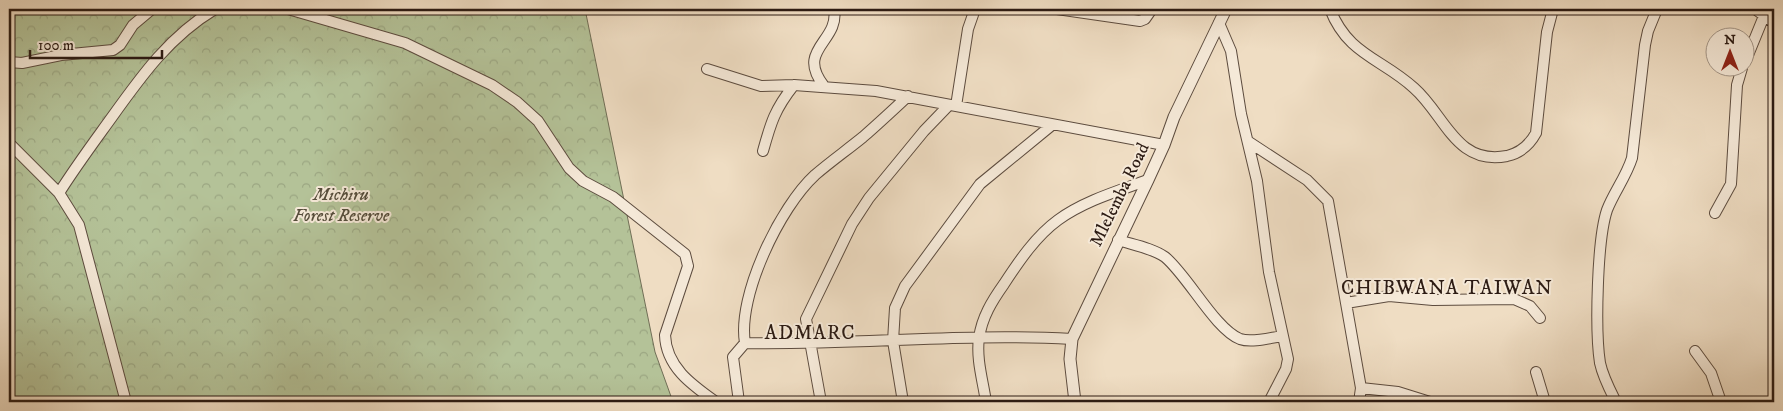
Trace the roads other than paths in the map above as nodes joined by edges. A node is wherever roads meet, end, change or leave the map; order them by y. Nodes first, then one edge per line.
1 (152, 9) edge
2 (215, 9) edge
3 (288, 9) edge
4 (834, 9) edge
5 (975, 9) edge
6 (1057, 9) edge
7 (1152, 9) edge
8 (1226, 9) edge
9 (1330, 9) edge
10 (1553, 9) edge
11 (1657, 9) edge
12 (1754, 9) edge
13 (1764, 16) junction
14 (1219, 23) junction
15 (1774, 23) edge
16 (1756, 36) edge
17 (9, 62) edge
18 (707, 69) dead end
19 (1739, 78) edge
20 (794, 84) junction
21 (824, 86) junction
22 (908, 96) junction
23 (952, 106) junction
24 (1052, 125) junction
25 (1249, 142) junction
26 (9, 143) edge
27 (1164, 145) junction
28 (763, 151) dead end
29 (1148, 180) junction
30 (59, 193) junction
31 (1716, 213) dead end
32 (1118, 240) junction
33 (1346, 303) junction
34 (1540, 318) dead end
35 (1282, 336) junction
36 (979, 338) junction
37 (1072, 339) junction
38 (893, 342) junction
39 (745, 343) junction
40 (812, 344) junction
41 (1695, 351) dead end
42 (1536, 372) dead end
43 (1362, 388) junction
44 (126, 402) edge
45 (716, 402) edge
46 (739, 402) edge
47 (821, 402) edge
48 (903, 402) edge
49 (986, 402) edge
50 (1075, 402) edge
51 (1269, 402) edge
52 (1359, 402) edge
53 (1430, 402) edge
54 (1545, 402) edge
55 (1616, 402) edge
56 (1721, 402) edge

1 - 17 street
2 - 30 street
3 - 45 street
4 - 21 street
5 - 23 street
6 - 7 street
8 - 14 street, Mlelemba Road
9 - 10 street
11 - 55 street
12 - 13 street
13 - 15 street
13 - 16 street
14 - 25 street
14 - 27 street, Mlelemba Road
18 - 20 street
19 - 31 street
20 - 21 street
20 - 28 street
21 - 22 street
22 - 23 street
22 - 39 street
23 - 24 street
23 - 40 street
24 - 27 street
24 - 38 street
25 - 33 street
25 - 35 street
26 - 30 street
27 - 29 street, Mlelemba Road
29 - 32 street, Mlelemba Road
29 - 36 street
30 - 44 street
32 - 35 street
32 - 37 street, Mlelemba Road
33 - 34 street
33 - 43 street
35 - 51 street
36 - 37 street
36 - 38 street
36 - 49 street
37 - 50 street, Mlelemba Road
38 - 40 street
38 - 48 street
39 - 40 street
39 - 46 street
40 - 47 street
41 - 56 street
42 - 54 street
43 - 52 street
43 - 53 street

